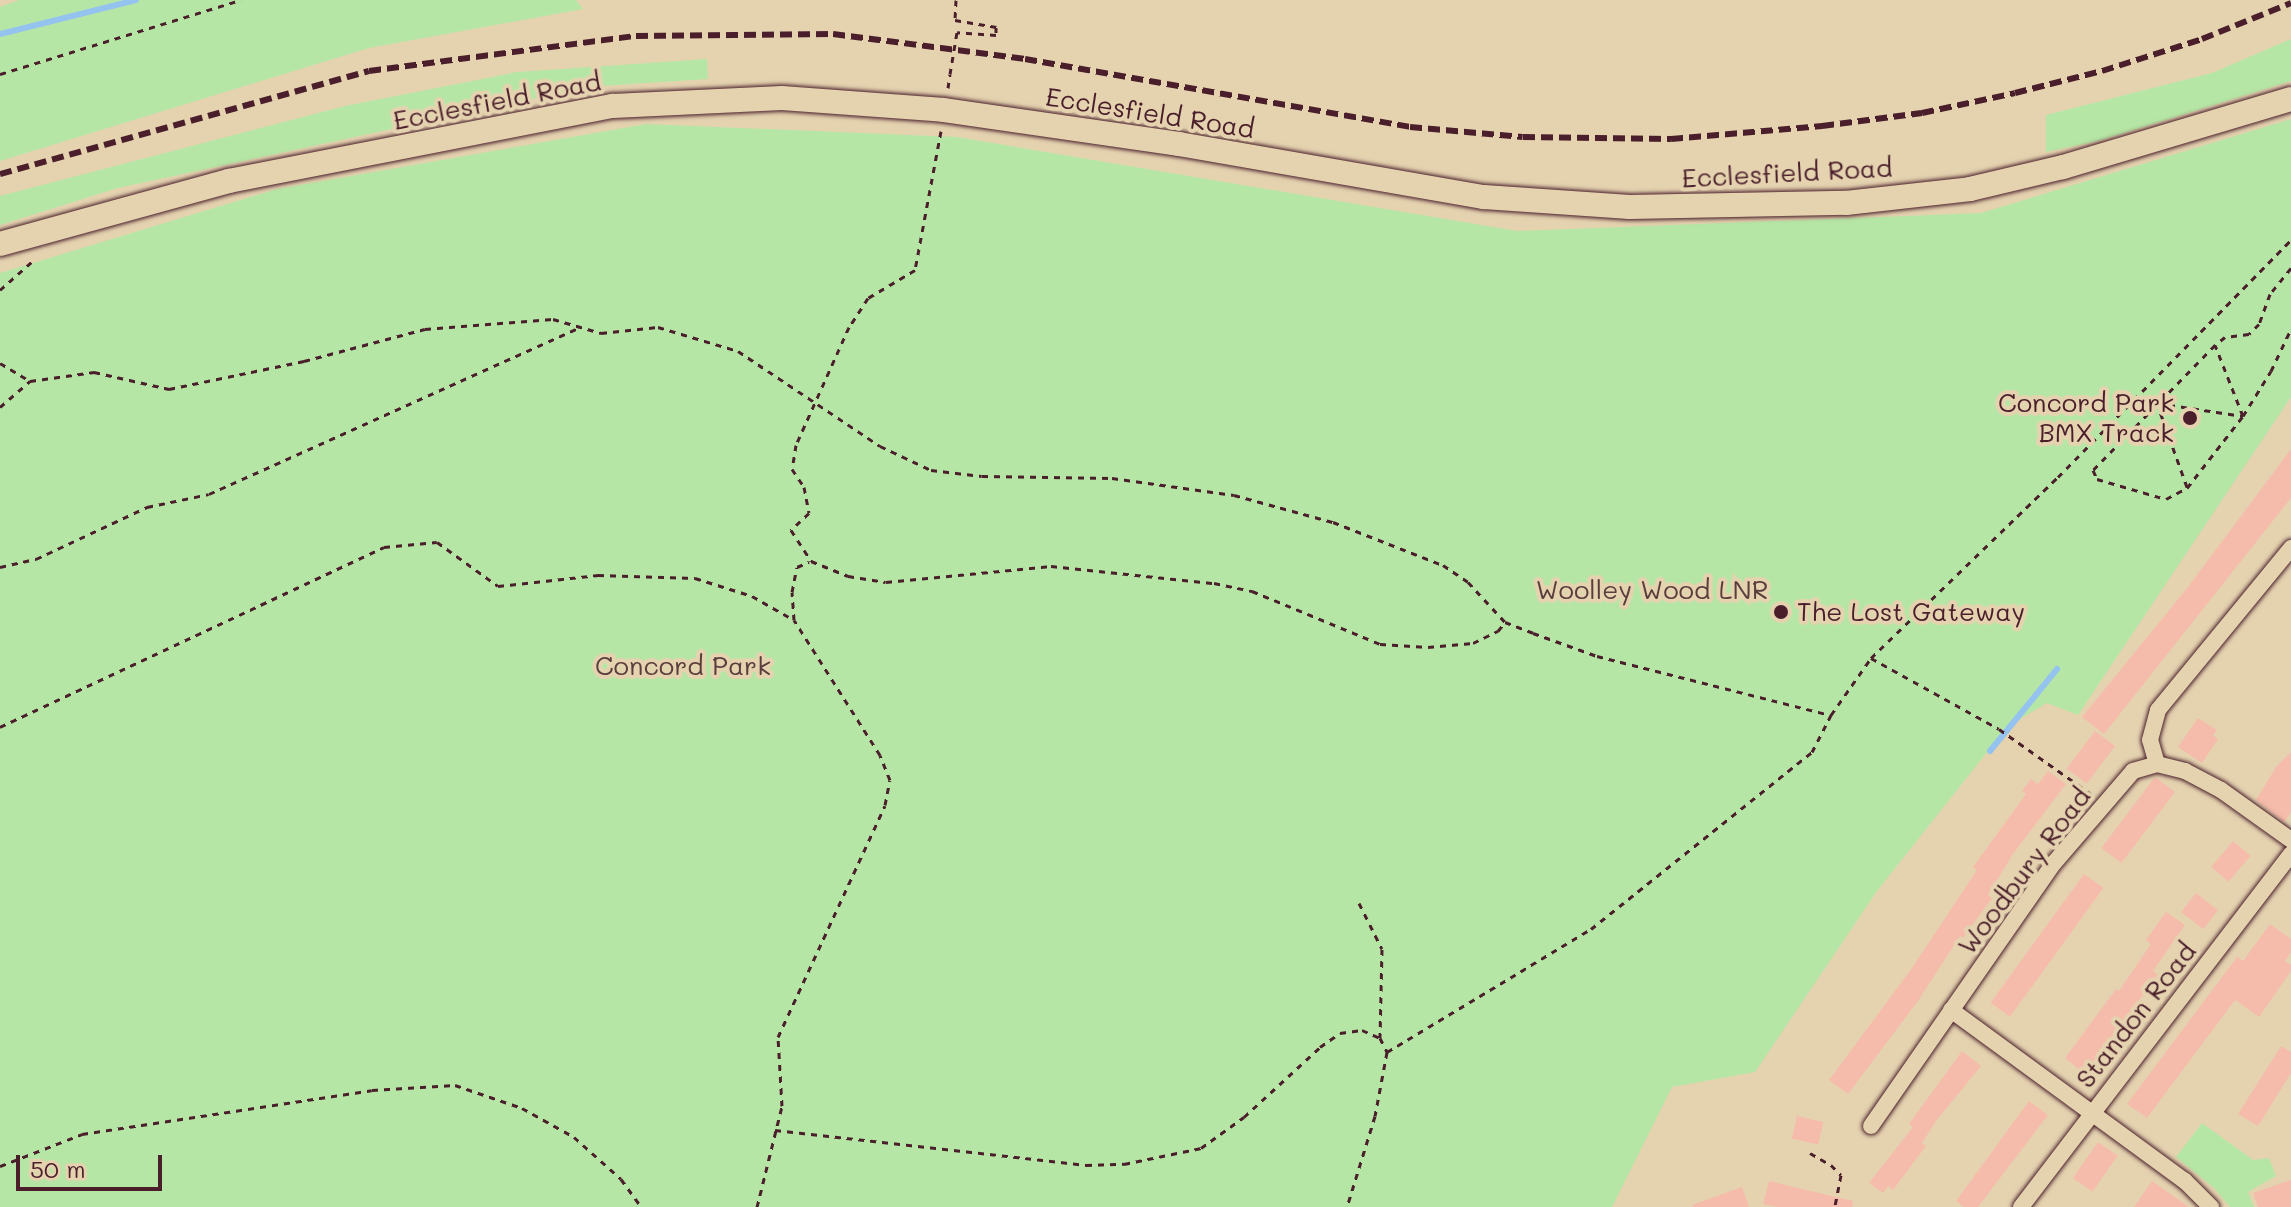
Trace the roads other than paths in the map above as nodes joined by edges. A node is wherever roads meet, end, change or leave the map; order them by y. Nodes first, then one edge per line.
1 (2291, 99) edge
2 (0, 244) edge
3 (2291, 548) edge
4 (2157, 764) junction
5 (2291, 840) edge
6 (2291, 854) edge
7 (1951, 1010) junction
8 (2090, 1114) junction
9 (1871, 1126) dead end
10 (2021, 1207) edge
11 (2211, 1207) edge

1 - 2 main road, Ecclesfield Road
3 - 4 street
4 - 5 street
4 - 7 street, Woodbury Road
6 - 8 street, Standon Road
7 - 8 street
7 - 9 street, Woodbury Road
8 - 10 street, Standon Road
8 - 11 street

